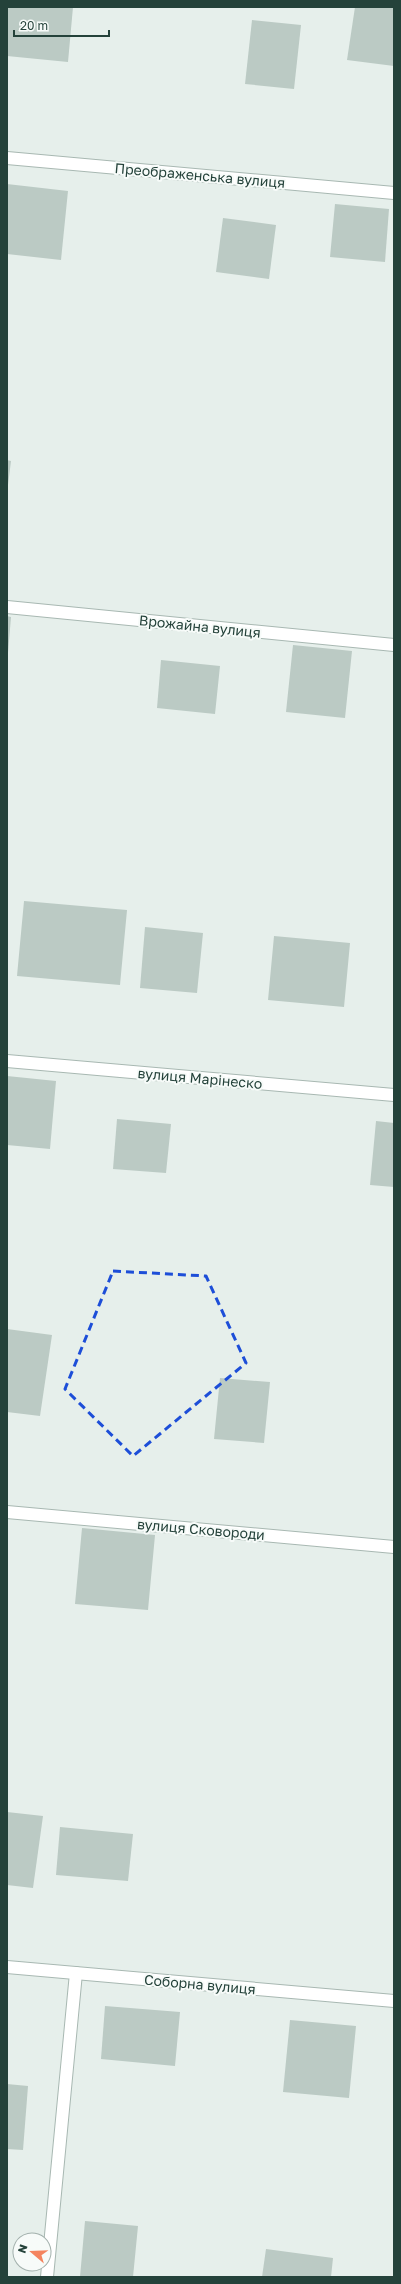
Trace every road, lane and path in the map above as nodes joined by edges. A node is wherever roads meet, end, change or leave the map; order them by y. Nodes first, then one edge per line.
1 (7, 158) edge
2 (394, 193) edge
3 (7, 607) edge
4 (394, 644) edge
5 (7, 1061) edge
6 (394, 1095) edge
7 (7, 1512) edge
8 (394, 1547) edge
9 (7, 1966) edge
10 (76, 1973) junction
11 (394, 2001) edge
12 (48, 2277) edge

1 - 2 street, Преображенська вулиця
3 - 4 street, Врожайна вулиця
5 - 6 street, вулиця Марінеско
7 - 8 street, вулиця Сковороди
9 - 10 street, Соборна вулиця
10 - 11 street, Соборна вулиця
10 - 12 street

